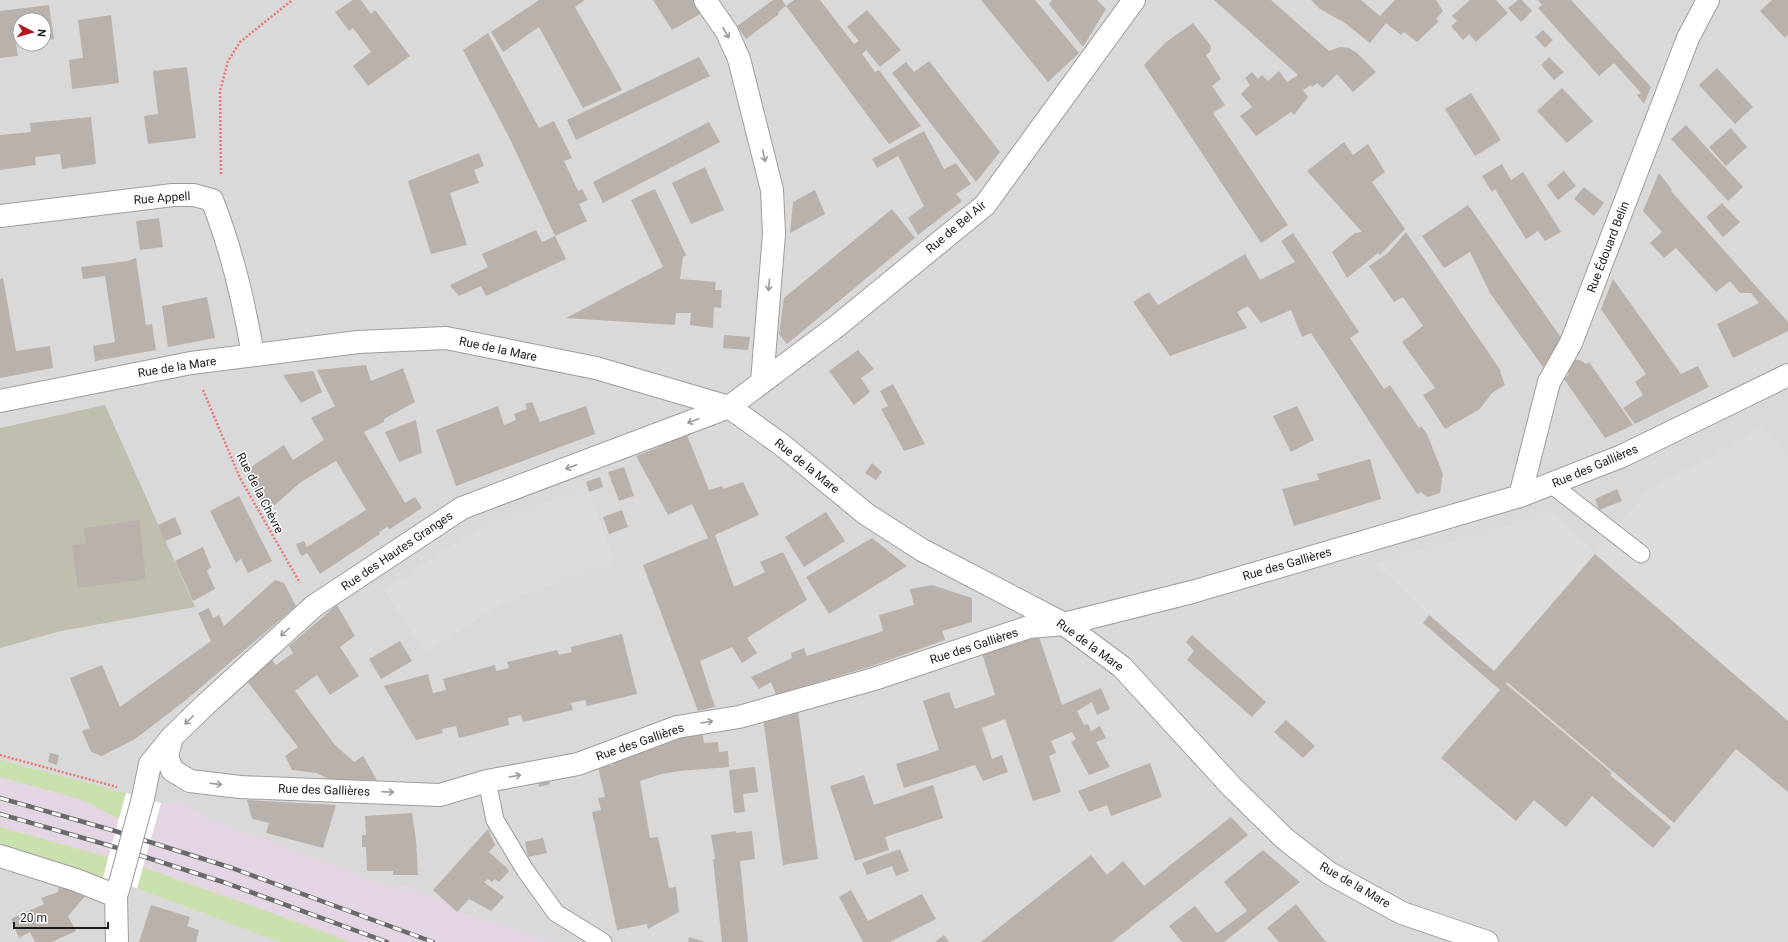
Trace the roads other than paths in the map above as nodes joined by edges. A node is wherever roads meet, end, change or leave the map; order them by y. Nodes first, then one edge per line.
1 (705, 0) edge
2 (1134, 0) edge
3 (1708, 0) edge
4 (0, 216) edge
5 (254, 355) junction
6 (1788, 375) edge
7 (762, 382) junction
8 (0, 401) edge
9 (729, 407) junction
10 (1551, 484) junction
11 (1520, 496) junction
12 (1641, 554) dead end
13 (1064, 624) junction
14 (172, 737) junction
15 (190, 781) junction
16 (487, 781) junction
17 (144, 798) junction
18 (0, 856) edge
19 (118, 890) junction
20 (117, 942) edge
21 (603, 942) edge
22 (1487, 942) edge

1 -> 7 street
2 - 7 street, Rue de Bel Air
3 - 11 street, Rue Édouard Belin
4 - 5 street, Rue Appell
5 - 8 street, Rue de la Mare
5 - 9 street, Rue de la Mare
6 - 10 street, Rue des Gallières
7 - 9 street, Rue de Bel Air
9 - 13 street, Rue de la Mare
9 -> 14 street, Rue des Hautes Granges
10 - 11 street, Rue des Gallières
10 - 12 lane
11 - 13 street, Rue des Gallières
16 -> 13 street, Rue des Gallières
13 - 22 street, Rue de la Mare
14 - 15 street, Rue des Gallières
14 - 17 street, Rue des Hautes Granges
15 -> 16 street, Rue des Gallières
15 - 17 street
16 - 21 lane
17 - 19 street, Rue des Hautes Granges, bridge
18 - 19 street
19 - 20 street, Rue des Hautes Granges

